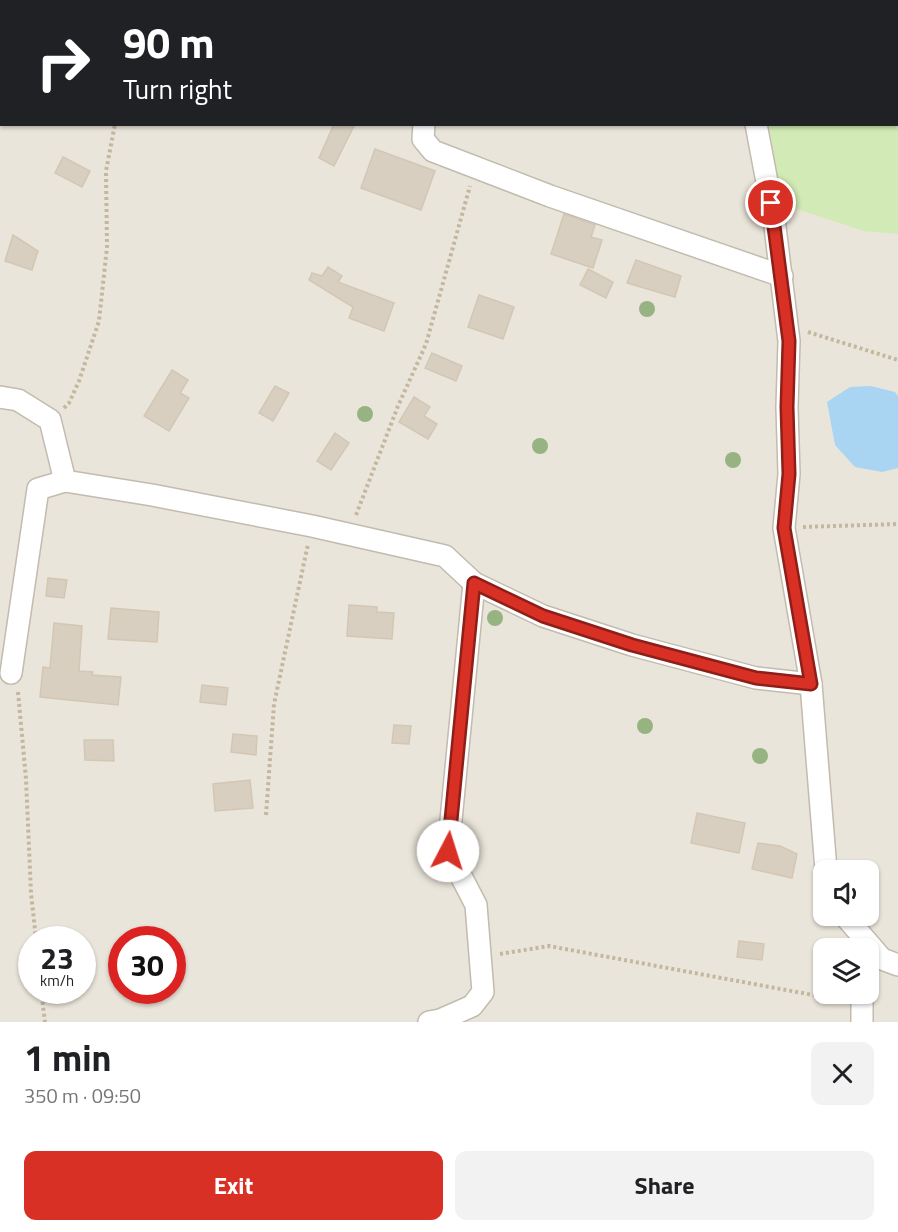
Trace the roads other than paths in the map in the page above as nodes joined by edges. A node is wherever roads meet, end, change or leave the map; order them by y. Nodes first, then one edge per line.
1 (424, 126) edge
2 (756, 126) edge
3 (782, 276) junction
4 (0, 397) edge
5 (65, 482) junction
6 (474, 583) junction
7 (11, 673) road end
8 (811, 684) junction
9 (825, 860) edge
10 (879, 958) edge
11 (898, 965) edge
12 (862, 1004) edge
13 (429, 1022) edge
14 (862, 1022) edge

1 - 3 street
2 - 3 street
3 - 8 street
4 - 5 street
5 - 6 street
5 - 7 street
6 - 8 street
6 - 13 street
8 - 9 street
10 - 11 street
12 - 14 street

